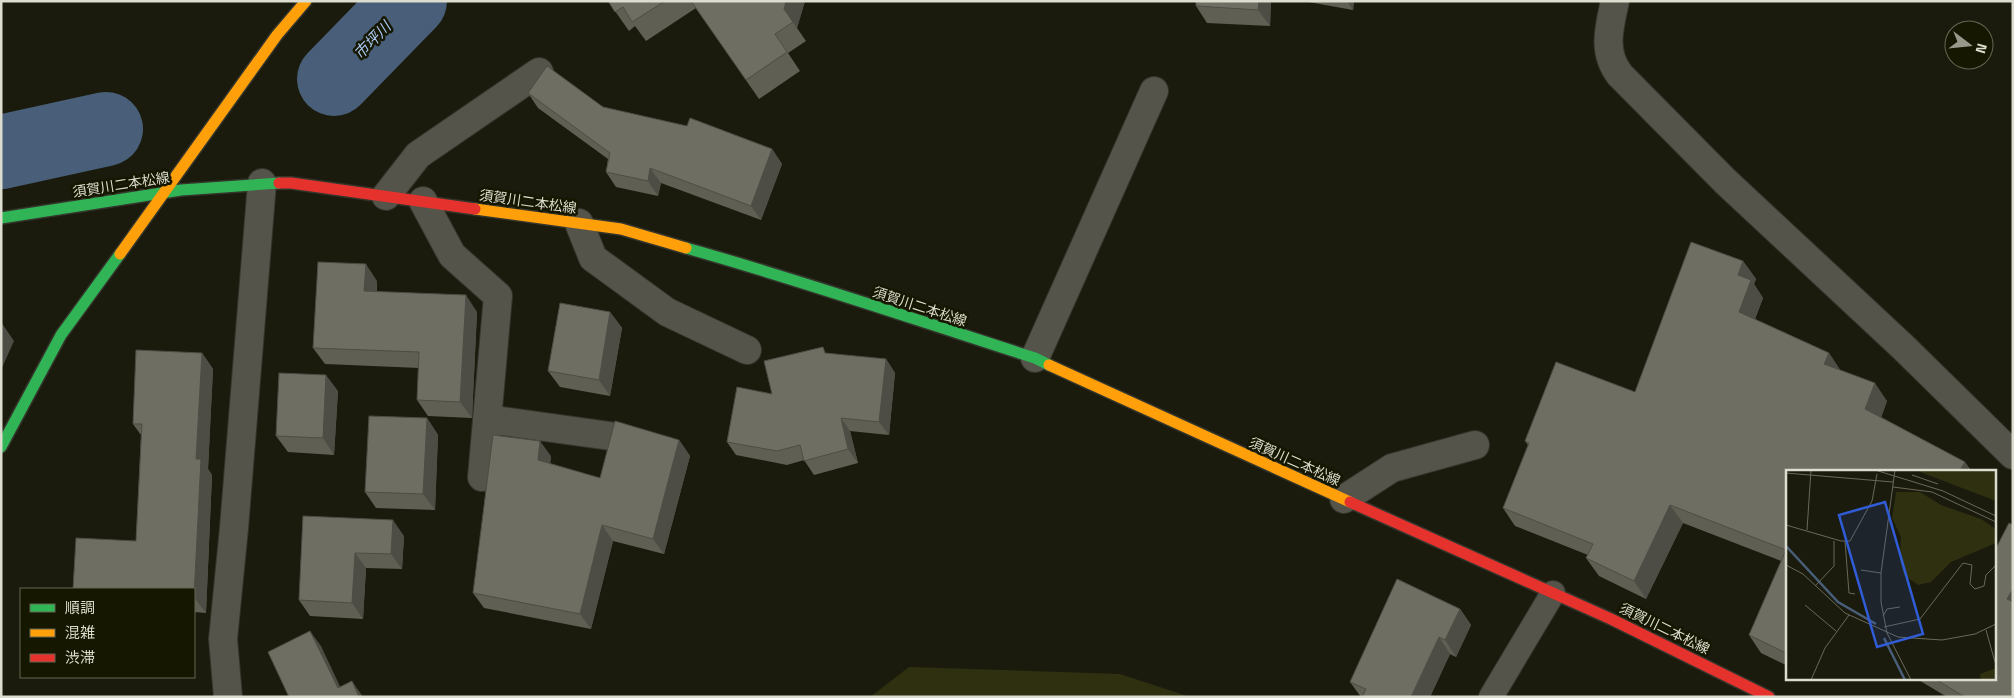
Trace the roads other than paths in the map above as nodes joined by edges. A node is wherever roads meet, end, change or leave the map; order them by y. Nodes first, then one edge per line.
1 (306, 1) edge
2 (1615, 1) edge
3 (539, 72) dead end
4 (1154, 91) dead end
5 (262, 183) junction
6 (165, 191) junction
7 (386, 196) junction
8 (423, 201) junction
9 (1, 218) edge
10 (579, 223) junction
11 (748, 350) dead end
12 (1035, 358) junction
13 (488, 420) junction
14 (610, 436) edge
15 (1475, 445) dead end
16 (1, 447) edge
17 (2013, 455) edge
18 (482, 477) dead end
19 (1344, 499) junction
20 (1553, 593) junction
21 (228, 697) edge
22 (1491, 697) edge
23 (1769, 697) edge

1 - 6 main road
2 - 17 street
3 - 7 street
4 - 12 street
5 - 6 main road, 須賀川二本松線
5 - 7 main road, 須賀川二本松線
5 - 21 street
6 - 9 main road, 須賀川二本松線
6 - 16 main road
7 - 8 main road, 須賀川二本松線
8 - 10 main road, 須賀川二本松線
8 - 13 street
10 - 11 street
10 - 12 main road, 須賀川二本松線
12 - 19 main road, 須賀川二本松線
13 - 14 street
13 - 18 street
15 - 19 street
19 - 20 main road, 須賀川二本松線
20 - 22 lane
20 - 23 main road, 須賀川二本松線

